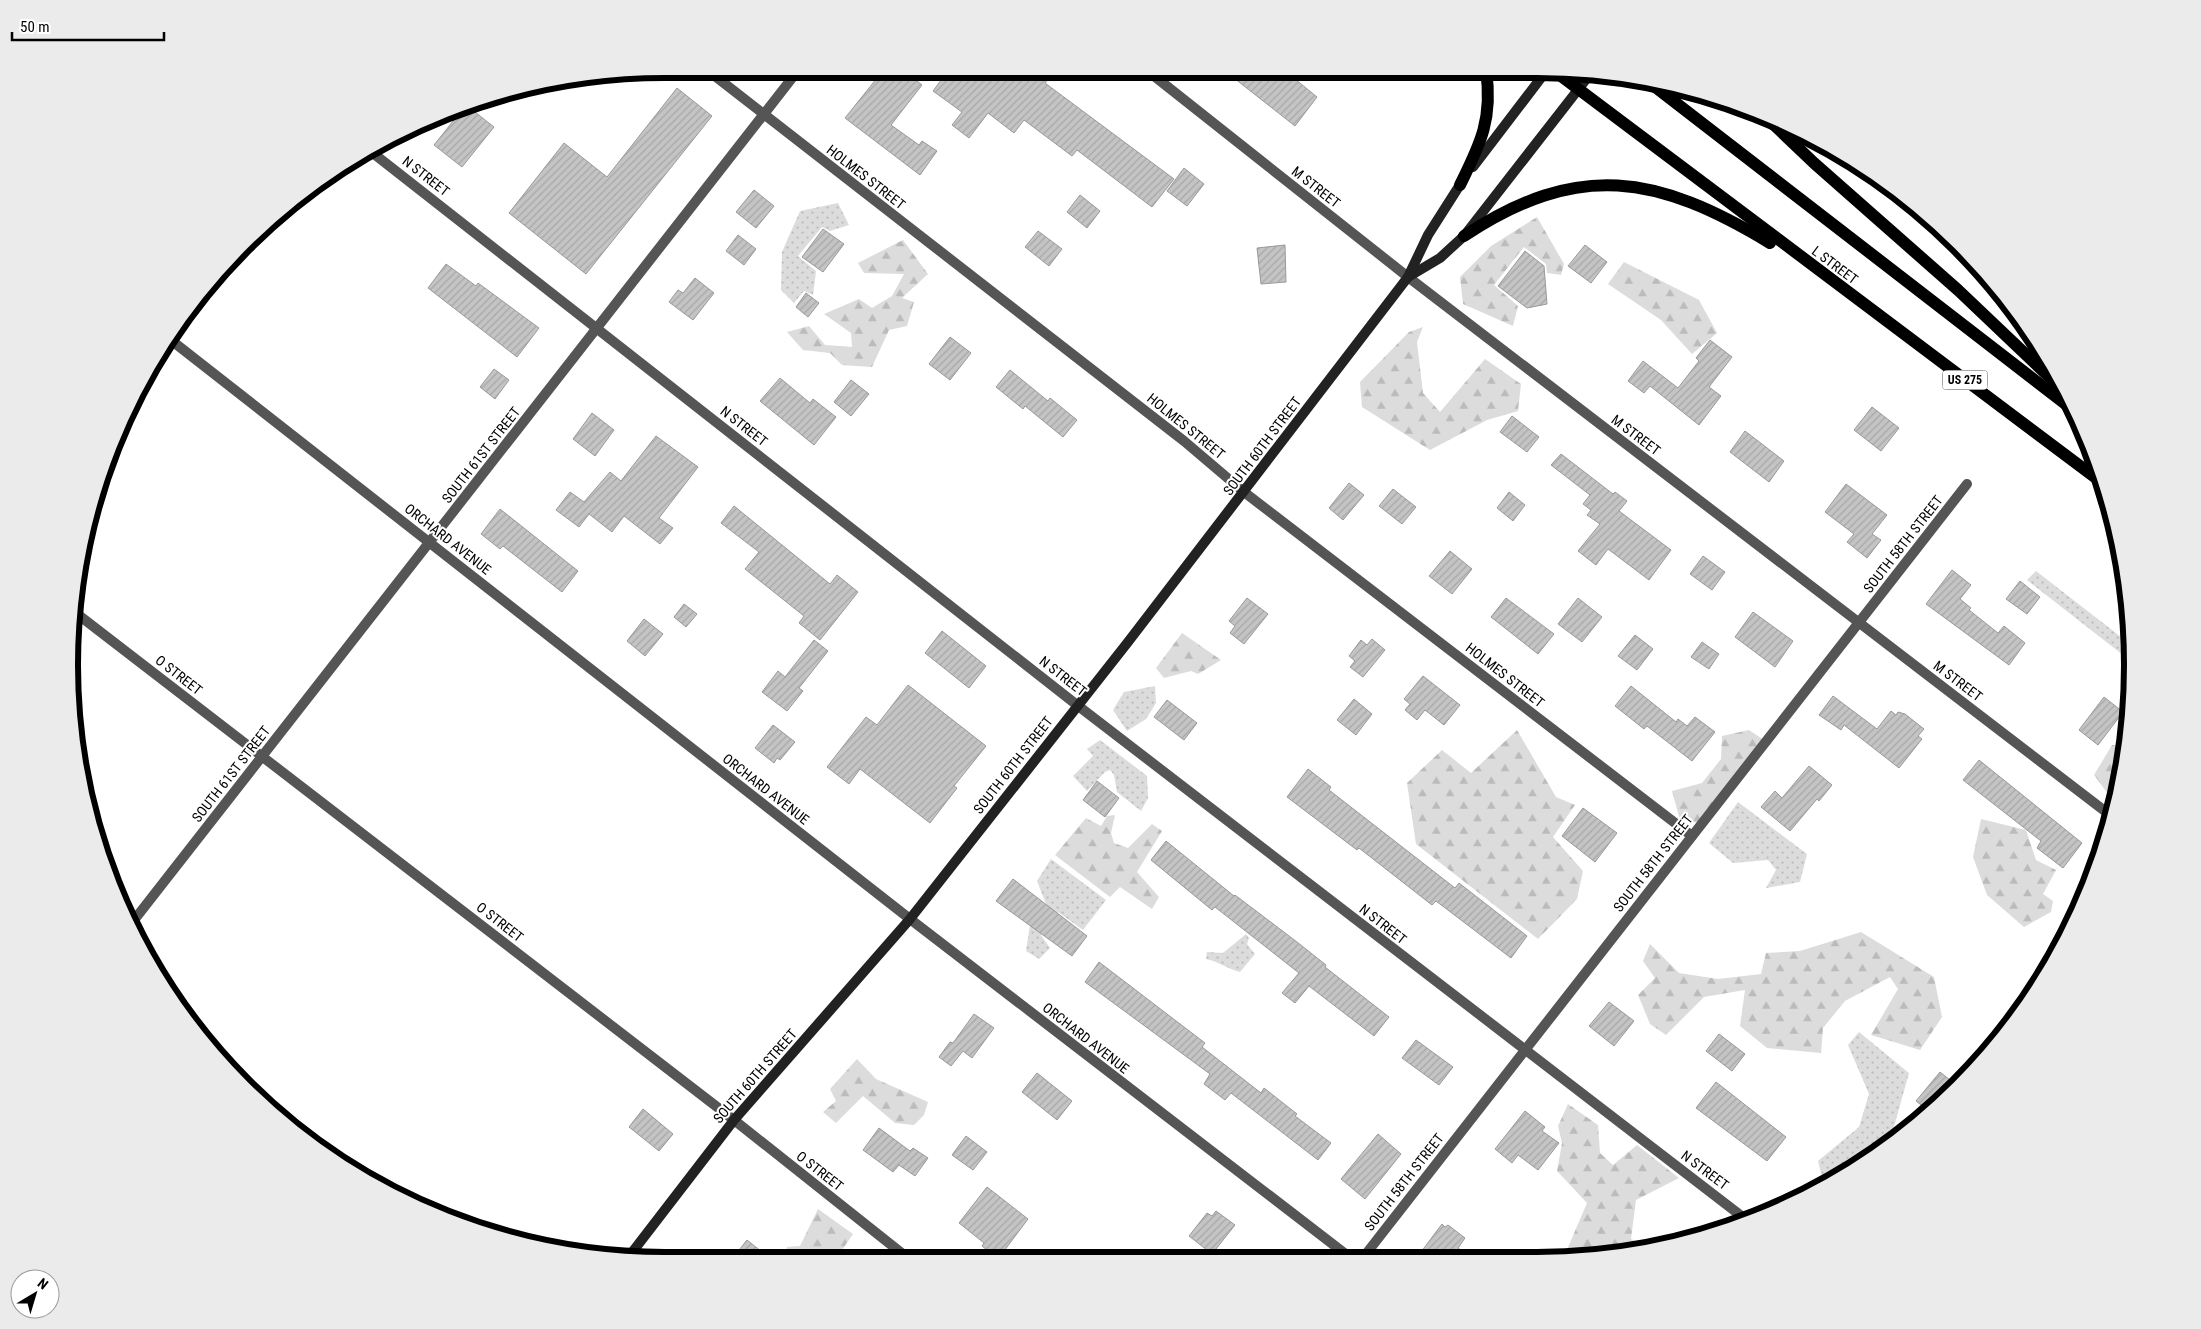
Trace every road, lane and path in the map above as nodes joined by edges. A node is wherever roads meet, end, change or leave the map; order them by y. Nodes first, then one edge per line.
1 (717, 78) edge
2 (792, 78) edge
3 (1157, 78) edge
4 (1487, 78) edge
5 (1541, 78) edge
6 (1564, 79) edge
7 (1586, 80) edge
8 (1579, 90) junction
9 (1661, 91) edge
10 (764, 115) junction
11 (1780, 131) edge
12 (375, 154) edge
13 (1460, 185) junction
14 (1464, 236) junction
15 (1408, 277) junction
16 (1830, 280) junction
17 (597, 328) junction
18 (174, 342) edge
19 (2047, 375) edge
20 (2061, 402) edge
21 (2092, 475) edge
22 (1967, 484) dead end
23 (1244, 492) junction
24 (430, 542) junction
25 (80, 616) edge
26 (1859, 622) junction
27 (1077, 705) junction
28 (262, 756) junction
29 (2104, 811) edge
30 (1692, 836) junction
31 (135, 918) edge
32 (910, 920) junction
33 (1525, 1050) junction
34 (734, 1120) junction
35 (1740, 1215) edge
36 (634, 1250) edge
37 (900, 1252) edge
38 (1343, 1252) edge
39 (1367, 1252) edge

1 - 10 street, HOLMES STREET
2 - 10 street, SOUTH 61ST STREET
3 - 15 street, M STREET
4 - 13 main road
5 - 13 main road, SOUTH 60TH STREET
6 - 8 main road, L STREET / US 275
7 - 8 main road, SOUTH 60TH STREET
8 - 14 main road, SOUTH 60TH STREET
8 - 16 main road, L STREET / US 275
9 - 20 main road
10 - 17 street, SOUTH 61ST STREET
10 - 23 street, HOLMES STREET
11 - 19 main road
12 - 17 street, N STREET
13 - 15 main road, SOUTH 60TH STREET
14 - 15 main road, SOUTH 60TH STREET
14 - 16 main road
15 - 23 main road, SOUTH 60TH STREET
15 - 26 street, M STREET
16 - 21 main road, L STREET / US 275
17 - 24 street, SOUTH 61ST STREET
17 - 27 street, N STREET
18 - 24 street, ORCHARD AVENUE
22 - 26 street, SOUTH 58TH STREET
23 - 27 main road, SOUTH 60TH STREET
23 - 30 street, HOLMES STREET
24 - 28 street, SOUTH 61ST STREET
24 - 32 street, ORCHARD AVENUE
25 - 28 street, O STREET
26 - 29 street, M STREET
26 - 30 street, SOUTH 58TH STREET
27 - 32 main road, SOUTH 60TH STREET
27 - 33 street, N STREET
28 - 31 street, SOUTH 61ST STREET
28 - 34 street, O STREET
30 - 33 street, SOUTH 58TH STREET
32 - 34 main road, SOUTH 60TH STREET
32 - 38 street, ORCHARD AVENUE
33 - 35 street, N STREET
33 - 39 street, SOUTH 58TH STREET
34 - 36 main road, SOUTH 60TH STREET
34 - 37 street, O STREET

